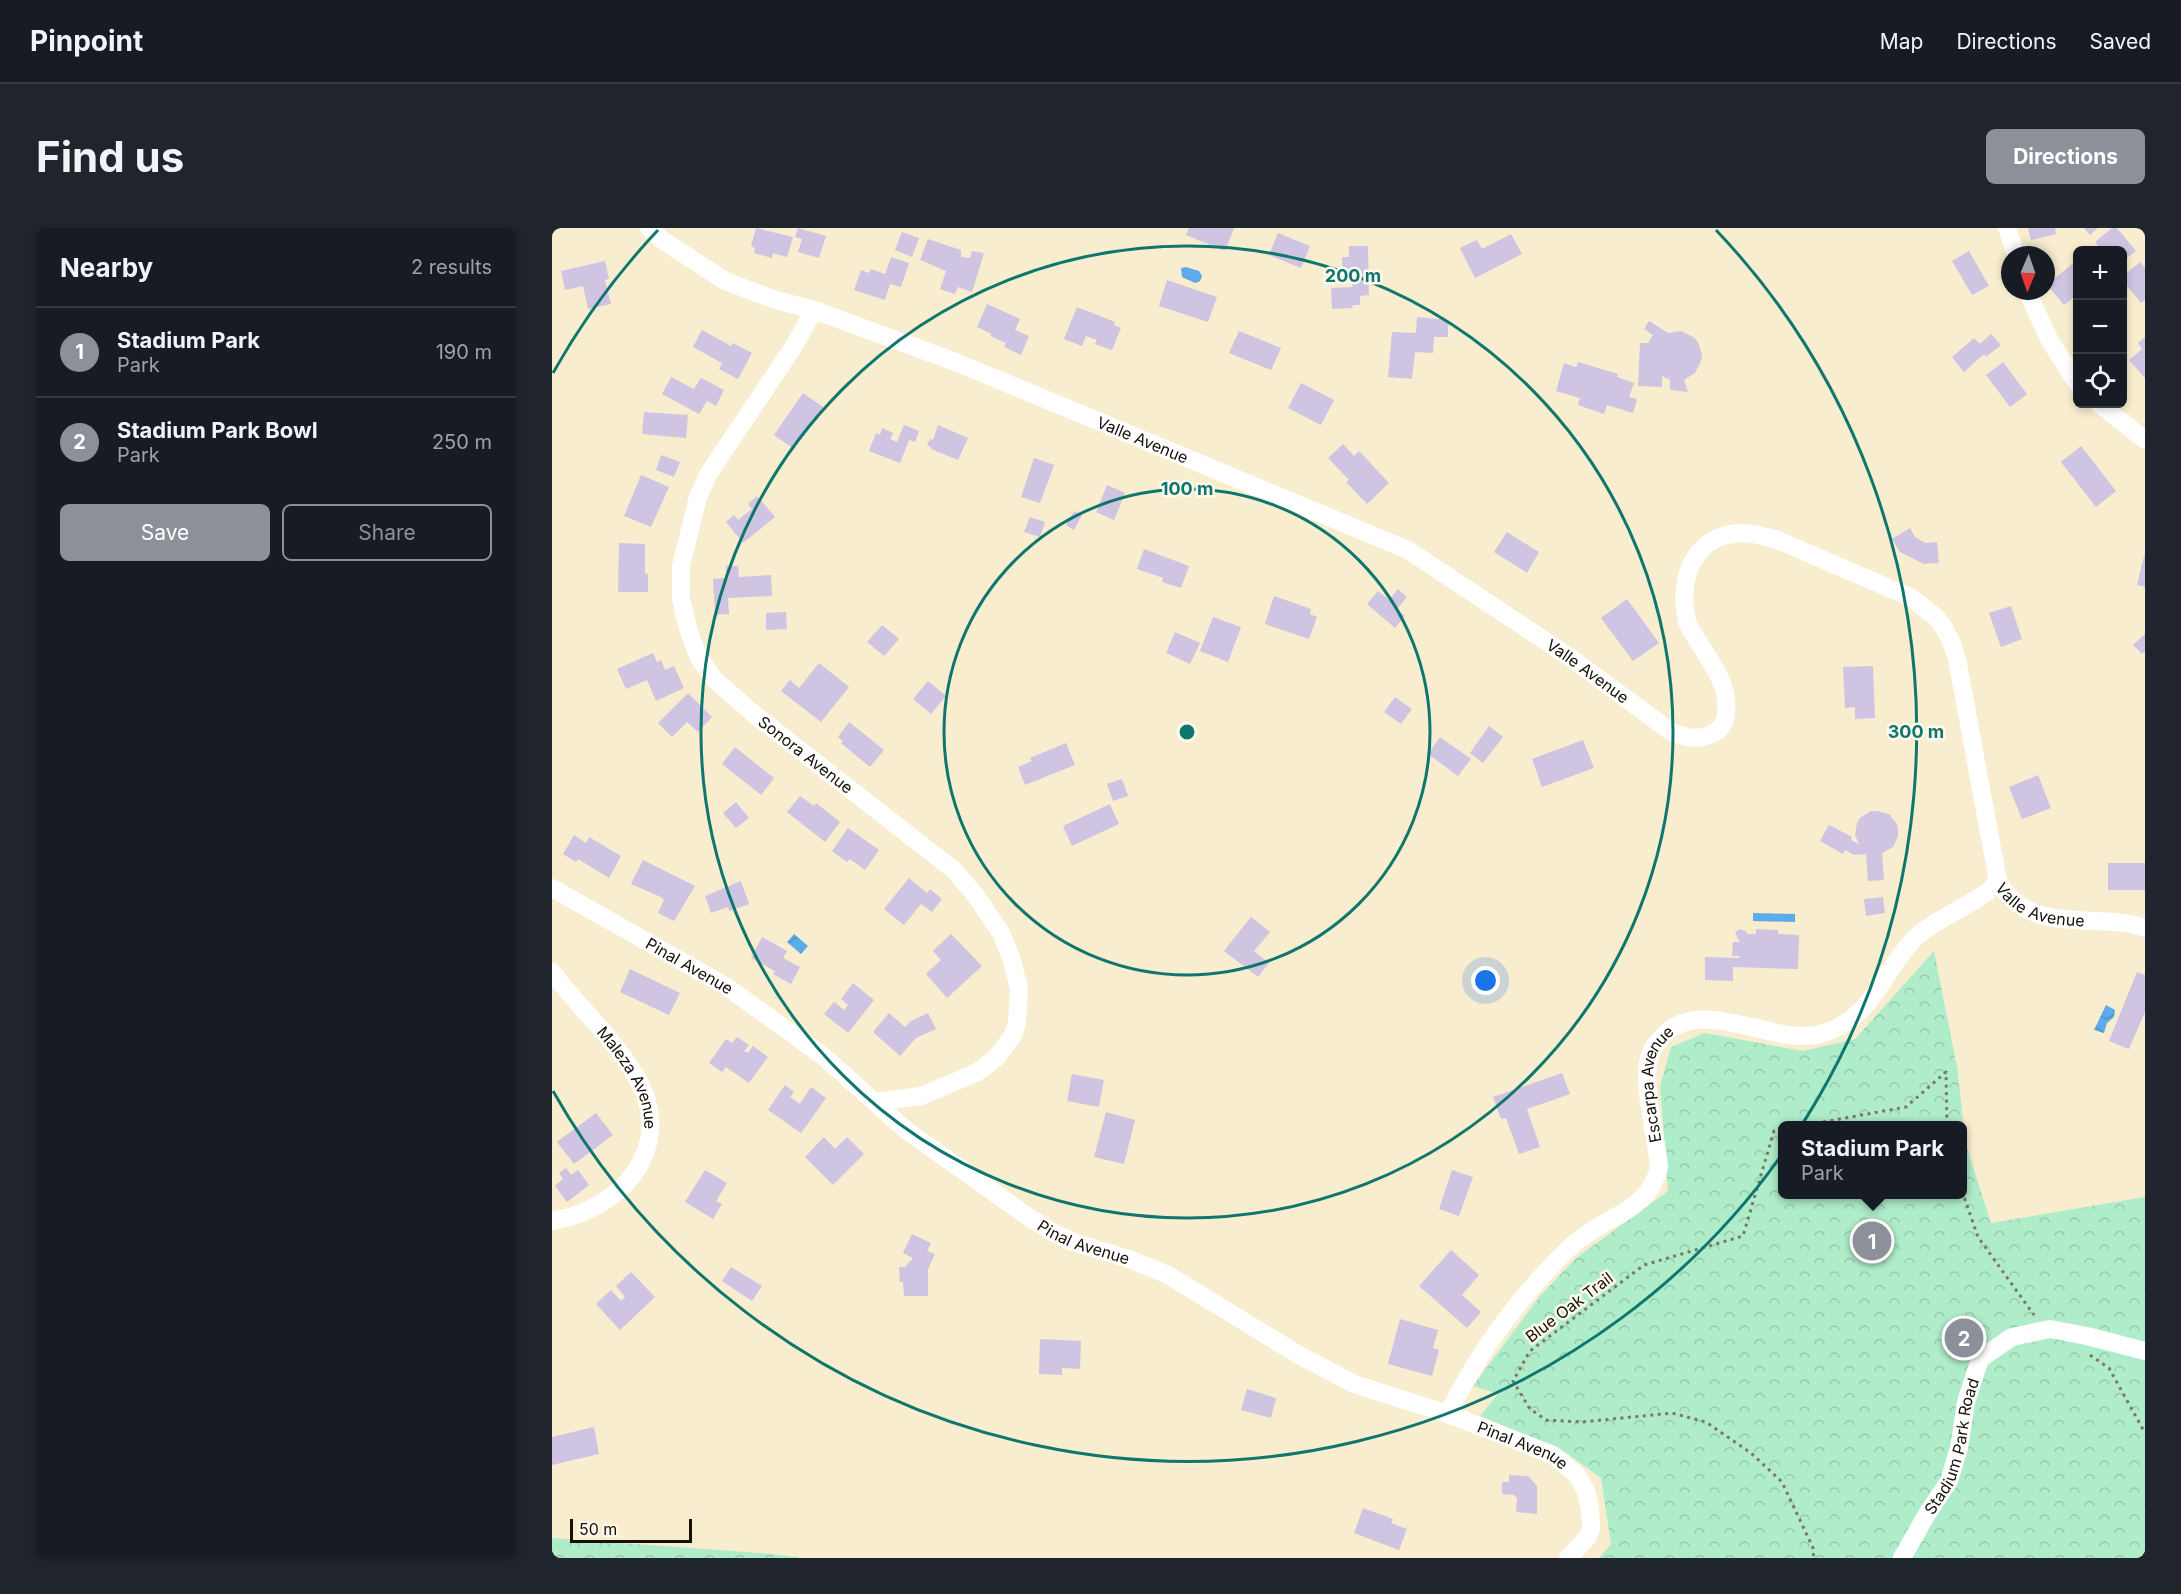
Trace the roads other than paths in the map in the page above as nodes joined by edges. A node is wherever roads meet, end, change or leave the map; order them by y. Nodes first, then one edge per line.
1 (649, 228) edge
2 (2007, 228) edge
3 (2013, 246) edge
4 (2030, 300) edge
5 (814, 309) junction
6 (2073, 376) edge
7 (2104, 408) edge
8 (2145, 440) edge
9 (1998, 881) junction
10 (552, 888) edge
11 (2145, 928) edge
12 (552, 972) edge
13 (875, 1102) junction
14 (552, 1221) edge
15 (2145, 1351) edge
16 (1448, 1414) junction
17 (1568, 1558) edge
18 (1902, 1558) edge

1 - 5 street, Valle Avenue
2 - 3 street
4 - 6 street
5 - 9 street, Valle Avenue
5 - 13 street, Sonora Avenue
7 - 8 street
9 - 11 street, Valle Avenue
9 - 16 street, Escarpa Avenue
10 - 13 street, Pinal Avenue
12 - 14 street, Maleza Avenue
13 - 16 street, Pinal Avenue
15 - 18 street, Stadium Park Road
16 - 17 street, Pinal Avenue

